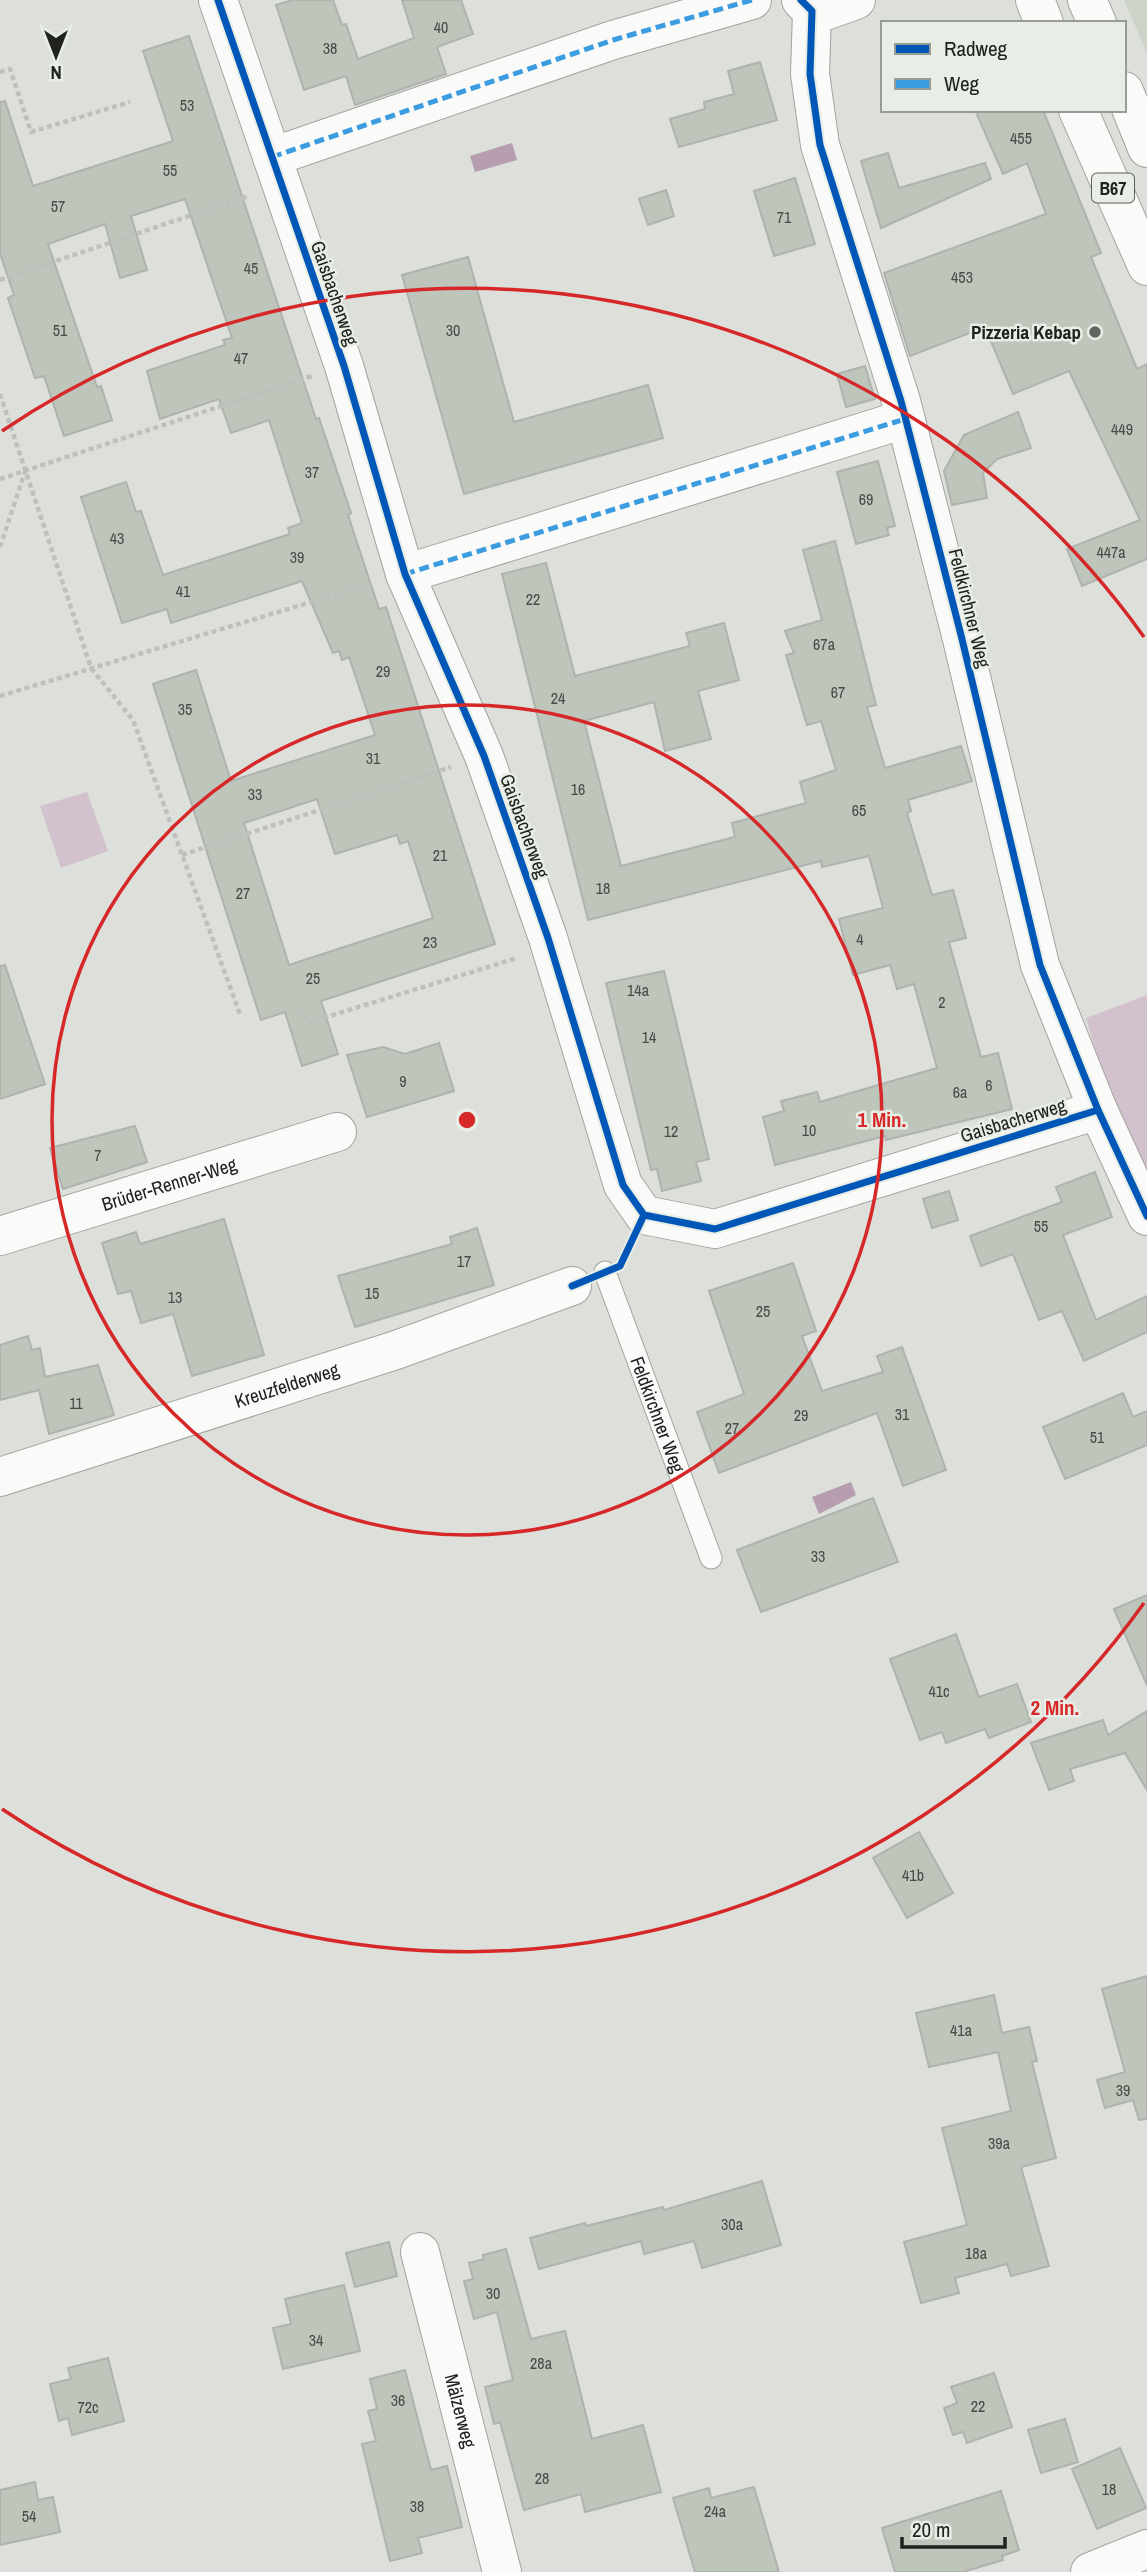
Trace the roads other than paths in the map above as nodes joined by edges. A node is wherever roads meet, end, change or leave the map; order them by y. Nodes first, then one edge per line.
1 (218, 0) edge
2 (752, 0) edge
3 (856, 0) edge
4 (1035, 0) edge
5 (1087, 0) edge
6 (806, 5) edge
7 (1043, 21) edge
8 (1096, 21) edge
9 (1126, 96) edge
10 (1079, 112) edge
11 (1147, 148) edge
12 (276, 171) junction
13 (1147, 266) edge
14 (905, 419) junction
15 (405, 574) junction
16 (1098, 1110) junction
17 (337, 1132) dead end
18 (1147, 1216) edge
19 (0, 1236) edge
20 (589, 1279) joint
21 (0, 1477) edge
22 (711, 1558) dead end
23 (420, 2252) dead end
24 (1147, 2549) edge
25 (502, 2572) edge
26 (1090, 2572) edge

1 - 12 street, Gaisbacherweg
2 - 12 street
3 - 6 street, Feldkirchner Weg
4 - 7 street
5 - 8 street
6 - 14 street, Feldkirchner Weg
9 - 11 street, B67
10 - 13 street, B67
12 - 15 street, Gaisbacherweg
14 - 15 street
14 - 16 street, Feldkirchner Weg
15 - 16 street, Gaisbacherweg
16 - 18 street, Feldkirchner Weg
17 - 19 street, Brüder-Renner-Weg
20 - 21 street, Kreuzfelderweg
20 - 22 lane, Feldkirchner Weg
23 - 25 street, Mälzerweg
24 - 26 street

